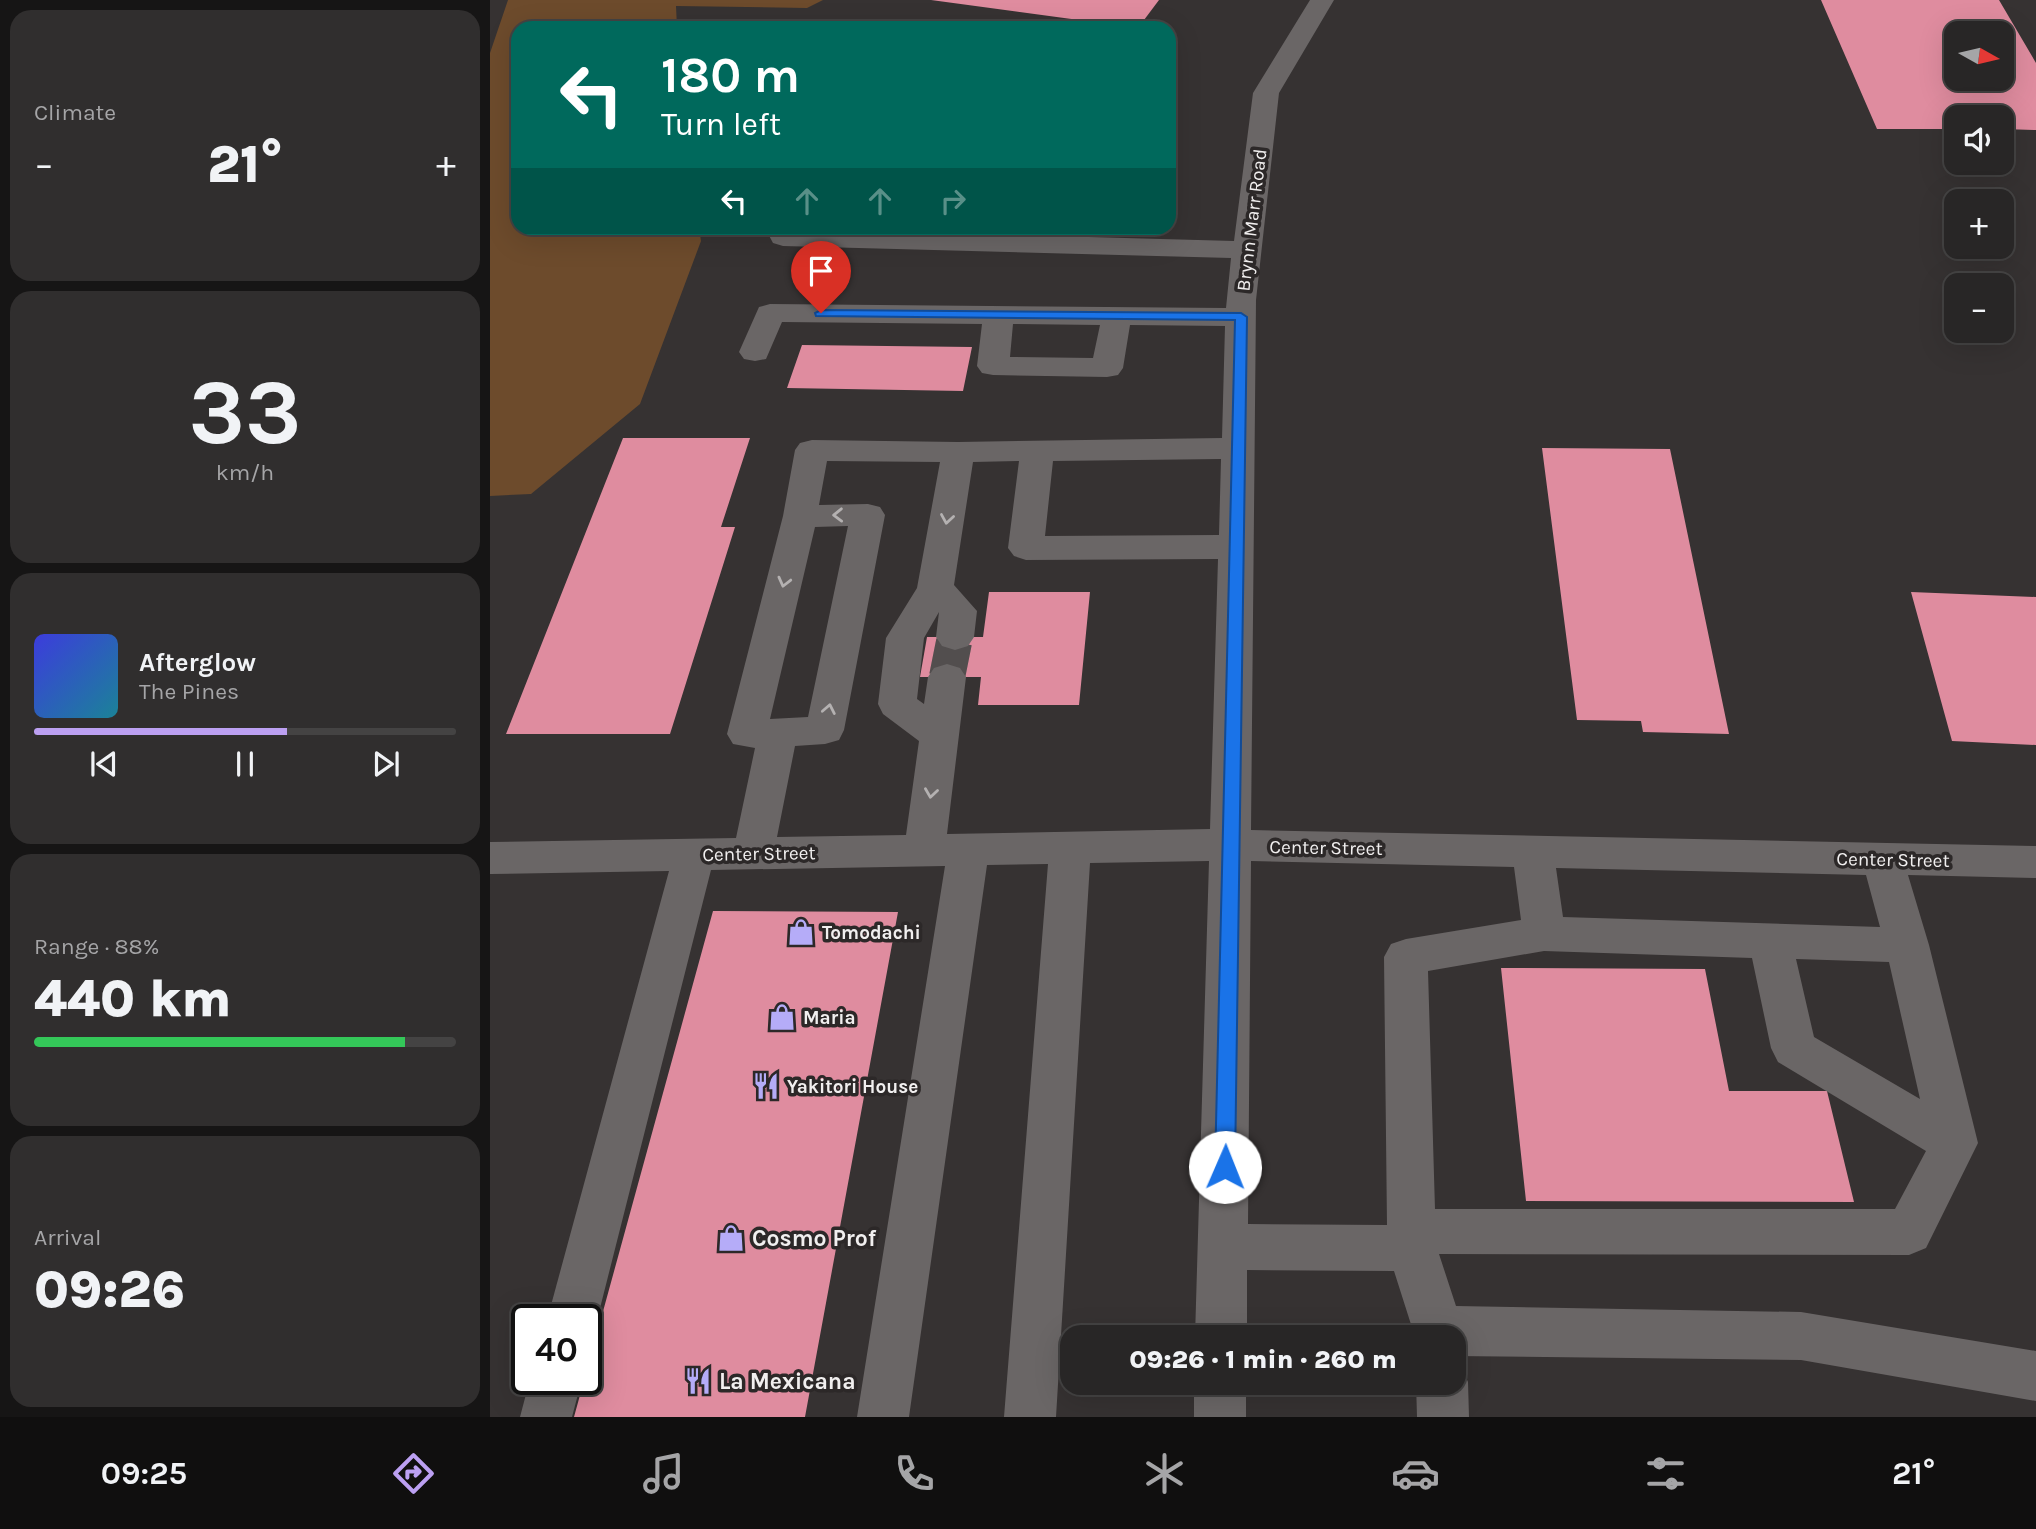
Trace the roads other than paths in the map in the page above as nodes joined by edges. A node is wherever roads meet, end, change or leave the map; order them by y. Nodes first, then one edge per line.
1 (1322, 0) edge
2 (782, 235) edge
3 (1247, 250) junction
4 (999, 314) junction
5 (1117, 315) junction
6 (1241, 317) junction
7 (755, 352) dead end
8 (1239, 448) junction
9 (1037, 450) junction
10 (958, 452) junction
11 (800, 516) junction
12 (1237, 547) junction
13 (935, 588) junction
14 (955, 636) tunnel mouth
15 (947, 677) tunnel mouth
16 (778, 732) junction
17 (939, 736) junction
18 (1231, 845) junction
19 (1070, 848) junction
20 (946, 850) junction
21 (1533, 851) junction
22 (753, 853) junction
23 (694, 854) junction
24 (490, 858) edge
25 (1882, 859) junction
26 (2036, 862) edge
27 (1544, 934) junction
28 (1770, 940) junction
29 (1906, 945) junction
30 (1954, 1143) junction
31 (1412, 1239) junction
32 (1223, 1247) junction
33 (576, 1304) edge
34 (1221, 1325) edge
35 (1438, 1325) edge
36 (1466, 1334) edge
37 (2036, 1376) edge
38 (552, 1395) edge
39 (1220, 1395) edge
40 (1442, 1395) edge
41 (546, 1417) edge
42 (883, 1417) edge
43 (1030, 1417) edge
44 (1220, 1417) edge
45 (1443, 1417) edge

1 - 3 street, Brynn Marr Road
2 - 3 street
3 - 6 street, Brynn Marr Road
4 - 5 street
4 - 5 street
4 - 7 street
5 - 6 street
6 - 8 street, Brynn Marr Road
8 - 9 street
8 - 12 street, Brynn Marr Road
9 - 10 street
9 - 12 street
10 - 11 street
10 -> 13 street
11 -> 16 street
16 -> 11 street
12 - 18 street, Brynn Marr Road
13 - 14 street
13 - 17 street
15 - 17 street
16 - 22 street
17 -> 20 street
18 - 19 street, Center Street
18 - 21 street, Center Street
18 - 32 street, Brynn Marr Road
19 - 20 street, Center Street
19 - 43 street
20 - 22 street, Center Street
20 - 42 street
21 - 25 street, Center Street
21 - 27 street
22 - 23 street, Center Street
23 - 24 street, Center Street
23 - 33 street
25 - 26 street, Center Street
25 - 29 street
27 - 28 street
27 - 31 street
28 - 29 street
28 - 30 street
29 - 30 street
30 - 31 street
31 - 32 street
31 - 35 street
32 - 34 street, Brynn Marr Road
36 - 37 street
38 - 41 street
39 - 44 street
40 - 45 street

